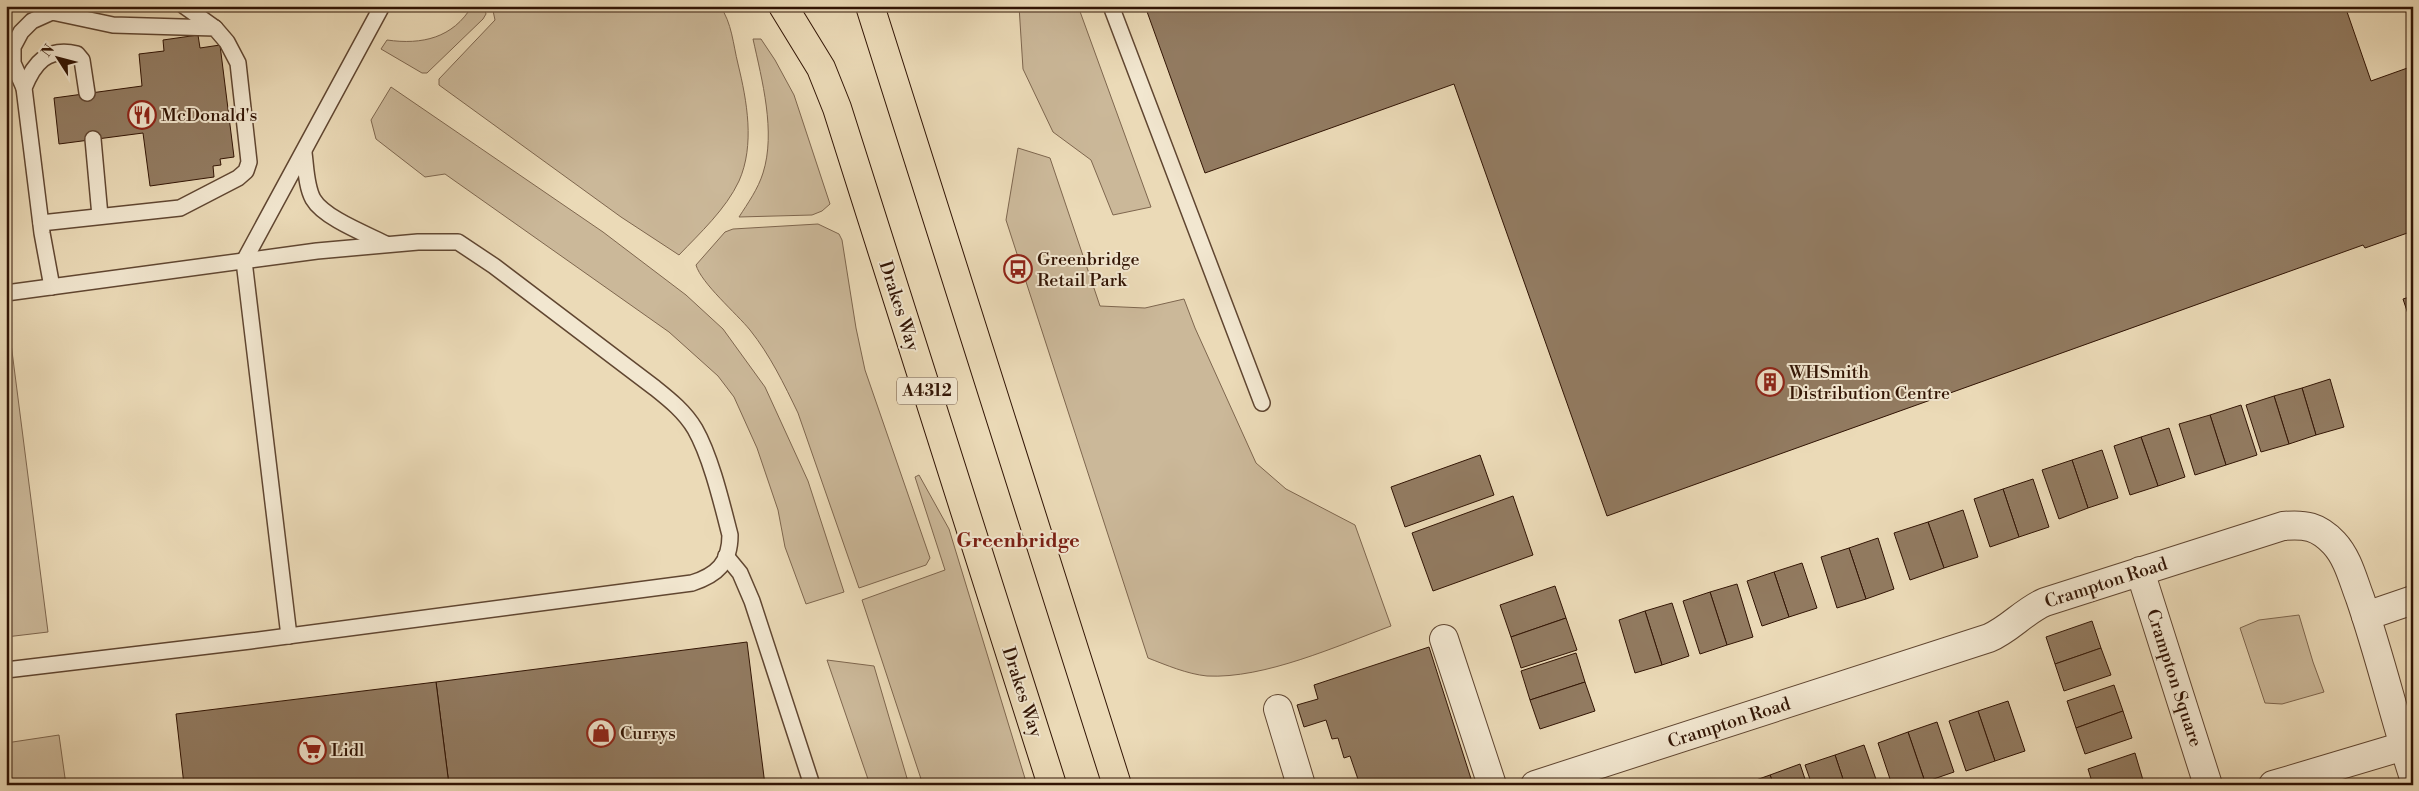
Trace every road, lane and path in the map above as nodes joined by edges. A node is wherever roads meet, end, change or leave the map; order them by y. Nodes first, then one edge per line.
1 (68, 6) edge
2 (184, 6) edge
3 (382, 6) edge
4 (783, 6) edge
5 (870, 6) edge
6 (1111, 6) edge
7 (52, 12) junction
8 (214, 28) junction
9 (24, 88) junction
10 (87, 93) dead end
11 (92, 139) dead end
12 (304, 152) junction
13 (100, 216) junction
14 (41, 223) junction
15 (386, 244) junction
16 (244, 261) junction
17 (52, 287) junction
18 (6, 292) edge
19 (1262, 403) dead end
20 (726, 556) junction
21 (2140, 571) junction
22 (2413, 600) edge
23 (2366, 616) junction
24 (289, 636) junction
25 (1444, 638) dead end
26 (6, 670) edge
27 (1278, 709) dead end
28 (2404, 746) junction
29 (2413, 775) edge
30 (812, 785) edge
31 (1052, 785) edge
32 (1117, 785) edge
33 (1301, 785) edge
34 (1492, 785) edge
35 (1534, 785) edge
36 (2208, 785) edge
37 (2273, 785) edge

1 - 7 lane
2 - 8 lane
3 - 12 lane
4 - 31 main road, Drakes Way / A4312
5 - 32 main road
6 - 19 lane
7 - 8 lane
7 - 9 lane
8 - 13 lane
9 - 10 lane
9 - 14 lane
11 - 13 lane
12 - 15 lane
12 - 16 lane
13 - 14 lane
14 - 17 lane
15 - 16 lane
15 - 20 lane
16 - 17 lane
16 - 24 lane
17 - 18 lane
20 - 24 lane
20 - 30 lane
21 - 23 street, Crampton Road
21 - 35 street, Crampton Road
21 - 36 street, Crampton Square
22 - 23 street
23 - 28 street, Crampton Road
24 - 26 lane
25 - 34 street
27 - 33 street
28 - 29 street, Crampton Road
28 - 37 street

